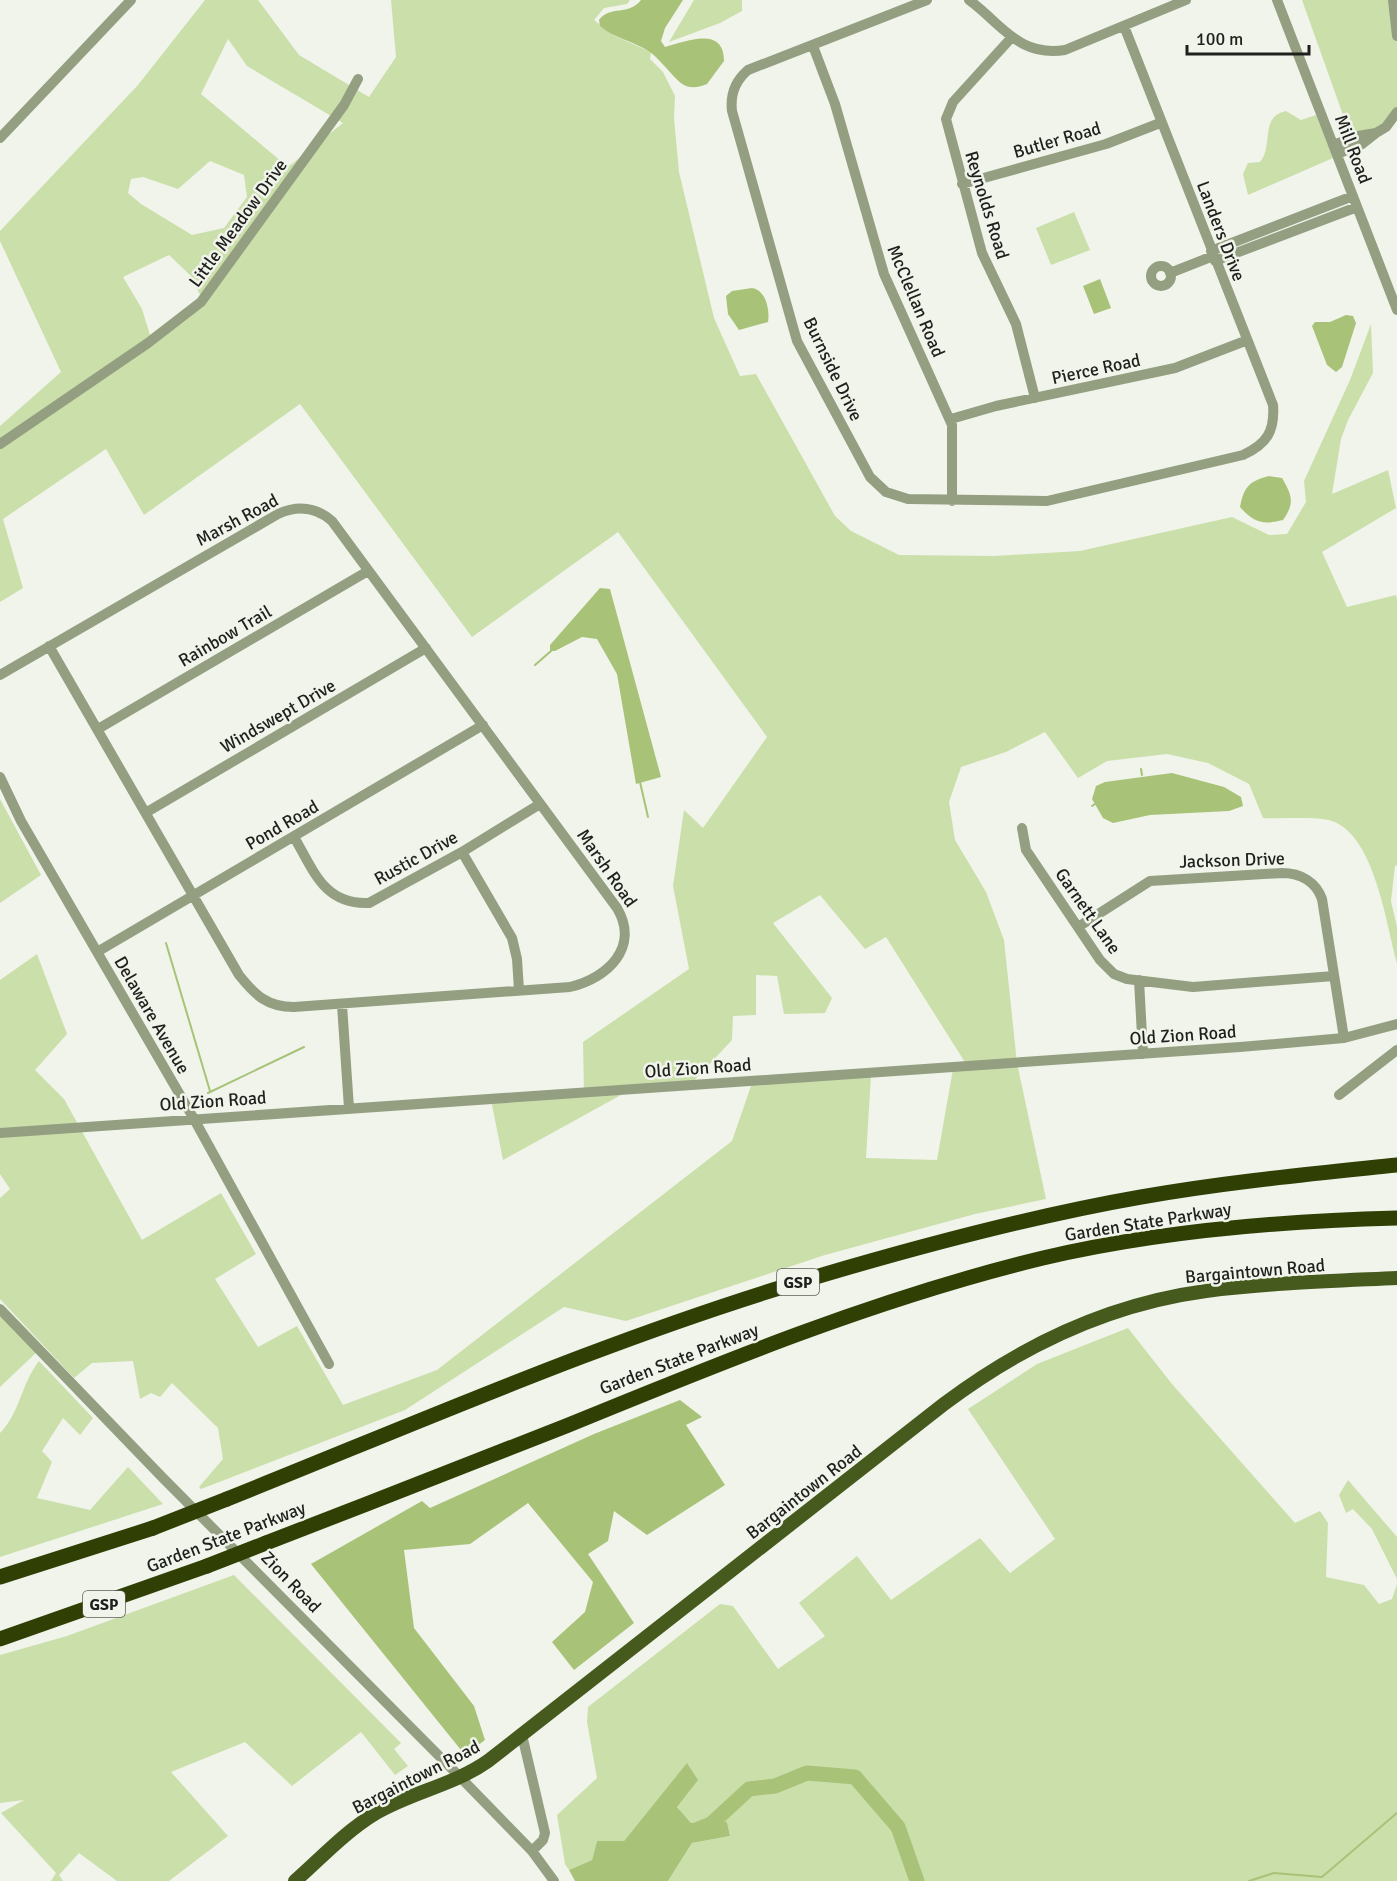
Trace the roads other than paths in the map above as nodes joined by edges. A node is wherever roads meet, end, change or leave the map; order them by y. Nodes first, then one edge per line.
1 (131, 0) edge
2 (927, 0) edge
3 (969, 0) edge
4 (1186, 0) edge
5 (1277, 0) edge
6 (1393, 0) edge
7 (1124, 26) junction
8 (1397, 36) edge
9 (1012, 37) junction
10 (813, 46) junction
11 (358, 79) dead end
12 (1397, 112) edge
13 (1160, 123) junction
14 (0, 138) edge
15 (1335, 150) junction
16 (962, 184) junction
17 (1355, 201) junction
18 (1213, 256) junction
19 (1170, 273) dead end
20 (1397, 310) edge
21 (1245, 341) junction
22 (1035, 398) junction
23 (951, 419) junction
24 (0, 444) edge
25 (1260, 446) joint
26 (952, 501) junction
27 (368, 571) junction
28 (49, 646) junction
29 (426, 648) junction
30 (0, 675) edge
31 (483, 725) junction
32 (98, 729) junction
33 (0, 777) edge
34 (540, 804) junction
35 (147, 812) junction
36 (1022, 828) dead end
37 (294, 837) junction
38 (462, 852) junction
39 (195, 895) junction
40 (1078, 927) junction
41 (97, 952) junction
42 (1334, 976) junction
43 (1139, 980) junction
44 (519, 990) junction
45 (342, 1005) junction
46 (1397, 1024) edge
47 (1344, 1038) junction
48 (1397, 1050) edge
49 (1143, 1054) junction
50 (1339, 1095) dead end
51 (349, 1108) junction
52 (194, 1119) junction
53 (0, 1133) edge
54 (1397, 1165) edge
55 (1397, 1218) edge
56 (1397, 1278) edge
57 (0, 1309) edge
58 (329, 1364) dead end
59 (0, 1577) edge
60 (0, 1639) edge
61 (522, 1735) junction
62 (461, 1778) junction
63 (531, 1851) junction
64 (295, 1881) edge
65 (554, 1881) edge

1 - 14 street
2 - 10 street, Burnside Drive
3 - 9 street
4 - 7 street
5 - 15 street, Mill Road
6 - 8 street
7 - 9 street
7 - 13 street, Landers Drive
9 - 16 street, Reynolds Road
10 - 23 street, McClellan Road
10 - 26 street, Burnside Drive
11 - 24 street, Little Meadow Drive
12 - 15 street
13 - 16 street, Butler Road
13 - 18 street, Landers Drive
15 - 17 street, Mill Road
16 - 22 street, Reynolds Road
17 - 18 street
17 - 20 street, Mill Road
18 - 19 street
18 - 21 street, Landers Drive
21 - 22 street, Pierce Road
21 - 25 street, Landers Drive
22 - 23 street, Pierce Road
23 - 26 street, McClellan Road
25 - 26 street, Burnside Drive
27 - 28 street, Marsh Road
27 - 29 street, Marsh Road
27 - 32 street, Rainbow Trail
28 - 30 street, Marsh Road
28 - 32 street, Marsh Road
29 - 31 street, Marsh Road
29 - 35 street, Windswept Drive
31 - 34 street, Marsh Road
31 - 37 street, Pond Road
32 - 35 street, Marsh Road
33 - 41 street, Delaware Avenue
34 - 38 street, Rustic Drive
34 - 44 street, Marsh Road
35 - 39 street, Marsh Road
36 - 40 street, Garnett Lane
37 - 38 street, Rustic Drive
37 - 39 street, Pond Road
38 - 44 street
39 - 41 street, Pond Road
39 - 45 street, Marsh Road
40 - 42 street, Jackson Drive
40 - 43 street, Garnett Lane
41 - 52 street, Delaware Avenue
42 - 43 street, Garnett Lane
42 - 47 street, Jackson Drive
43 - 49 street
44 - 45 street, Marsh Road
45 - 51 street
46 - 47 street, Old Zion Road
47 - 49 street, Old Zion Road
48 - 50 street
49 - 51 street, Old Zion Road
51 - 52 street, Old Zion Road
52 - 53 street, Old Zion Road
52 - 58 street, Delaware Avenue
54 - 59 highway, Garden State Parkway / GSP, bridge
55 - 60 highway, Garden State Parkway / GSP, bridge
56 - 61 main road, Bargaintown Road
57 - 62 street, Zion Road
61 - 62 main road, Bargaintown Road
61 - 63 street
62 - 63 street, Zion Road
62 - 64 main road, Bargaintown Road
63 - 65 street, Zion Road

